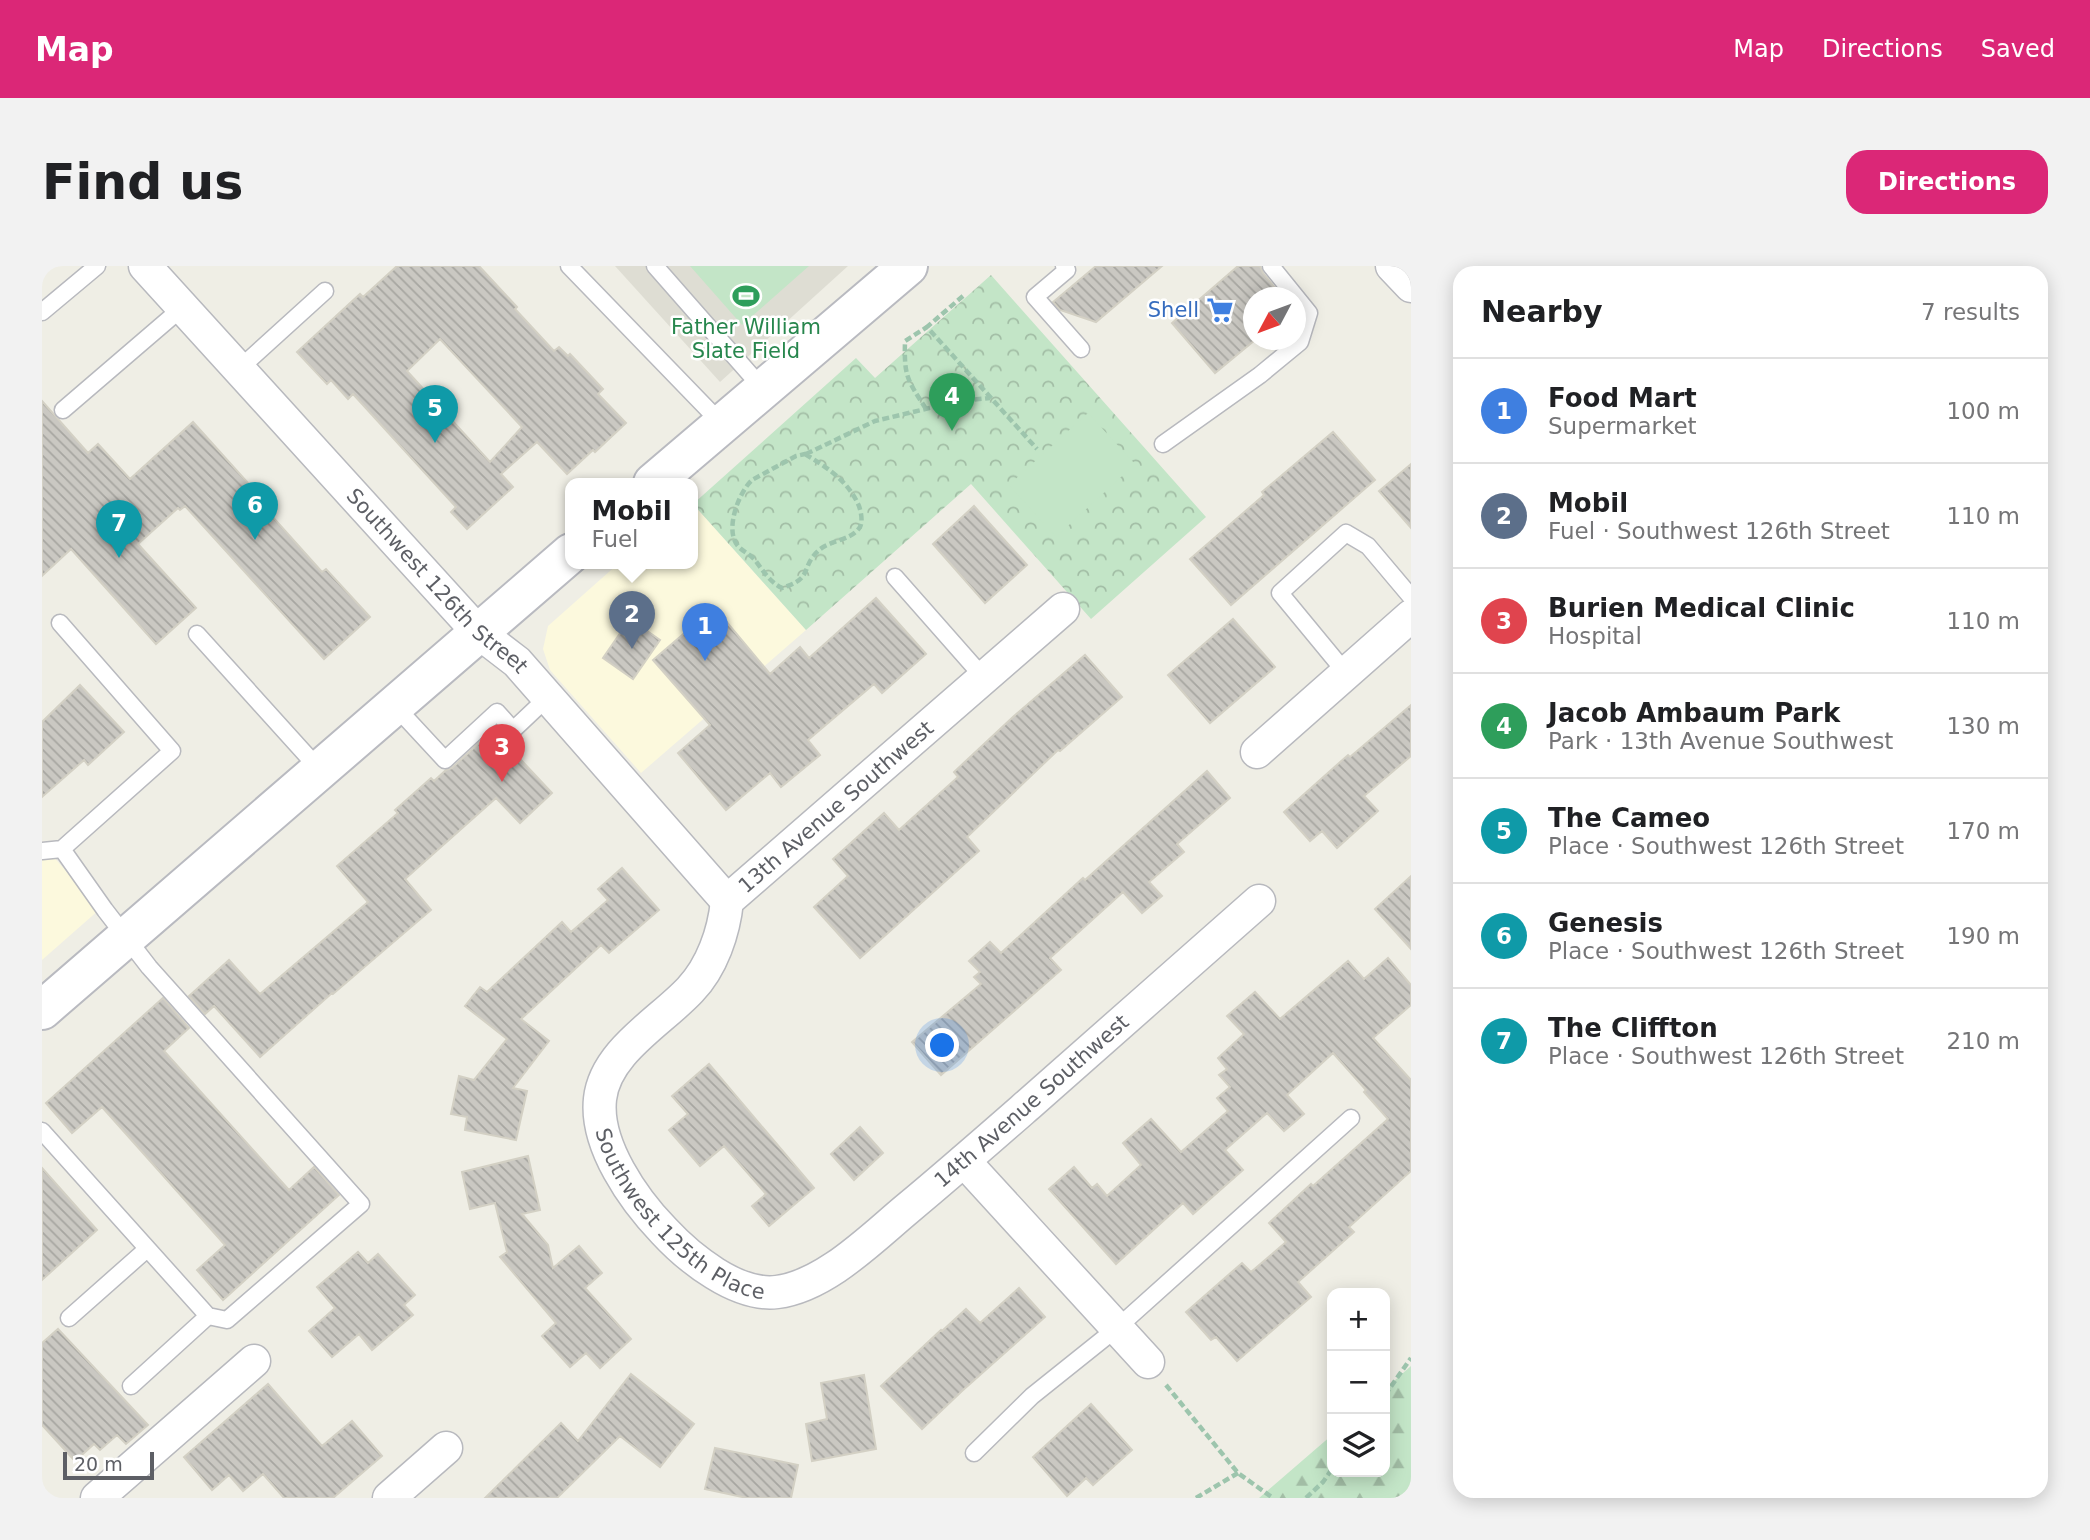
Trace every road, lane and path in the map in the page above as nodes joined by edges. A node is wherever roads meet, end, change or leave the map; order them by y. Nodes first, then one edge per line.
1 (97, 266) edge
2 (145, 266) edge
3 (569, 266) edge
4 (654, 266) edge
5 (908, 266) edge
6 (1270, 266) edge
7 (1068, 267) edge
8 (325, 292) dead end
9 (963, 296) dead end
10 (183, 307) junction
11 (42, 312) edge
12 (927, 327) junction
13 (1081, 349) dead end
14 (239, 369) junction
15 (763, 389) junction
16 (991, 398) junction
17 (926, 409) junction
18 (63, 410) dead end
19 (722, 424) junction
20 (1163, 444) dead end
21 (1037, 449) dead end
22 (805, 454) junction
23 (659, 478) edge
24 (565, 558) edge
25 (895, 577) dead end
26 (1411, 597) edge
27 (1063, 609) dead end
28 (1411, 616) edge
29 (60, 623) dead end
30 (478, 632) junction
31 (197, 634) dead end
32 (1346, 673) junction
33 (984, 678) junction
34 (548, 697) junction
35 (394, 705) junction
36 (1257, 752) dead end
37 (319, 769) junction
38 (62, 849) junction
39 (42, 851) edge
40 (727, 901) junction
41 (1259, 901) dead end
42 (127, 937) junction
43 (42, 1010) edge
44 (600, 1098) joint
45 (1351, 1118) dead end
46 (42, 1131) edge
47 (964, 1161) junction
48 (147, 1249) junction
49 (794, 1288) joint
50 (208, 1316) junction
51 (69, 1318) dead end
52 (1117, 1328) junction
53 (1411, 1358) edge
54 (254, 1361) dead end
55 (1148, 1362) joint
56 (131, 1386) dead end
57 (1390, 1388) edge
58 (446, 1448) dead end
59 (974, 1452) dead end
60 (1238, 1473) junction
61 (1327, 1476) edge
62 (97, 1498) edge
63 (389, 1498) edge
64 (1196, 1498) edge
65 (1273, 1498) edge
66 (1306, 1498) edge

1 - 11 lane
2 - 10 street, Southwest 126th Street
3 - 19 lane
4 - 15 lane
5 - 15 main road
6 - 20 lane
7 - 13 lane
8 - 14 lane
9 - 12 path
10 - 14 street, Southwest 126th Street
10 - 18 lane
12 - 16 path
12 - 17 path
14 - 30 street, Southwest 126th Street
15 - 19 main road
16 - 17 path
16 - 21 path
17 - 22 path
19 - 23 main road
22 - 22 path
24 - 30 main road
25 - 33 lane
26 - 32 lane
27 - 33 street, 13th Avenue Southwest
28 - 32 street
29 - 38 lane
30 - 34 street, Southwest 126th Street
30 - 35 main road
31 - 37 lane
32 - 36 street
33 - 40 street, 13th Avenue Southwest
34 - 35 lane
34 - 40 street, Southwest 126th Street
35 - 37 main road
37 - 42 main road
38 - 39 lane
38 - 42 lane
40 - 44 street, 13th Avenue Southwest
41 - 47 street, 14th Avenue Southwest
42 - 43 main road
42 - 50 lane
44 - 49 street, Southwest 125th Place
45 - 52 lane
46 - 48 lane
47 - 49 street, 14th Avenue Southwest
47 - 52 street
48 - 50 lane
48 - 51 lane
50 - 56 lane
52 - 55 street
52 - 59 lane
53 - 57 path
54 - 62 street
55 - 60 path
58 - 63 street
60 - 64 path
60 - 65 path
61 - 66 path

